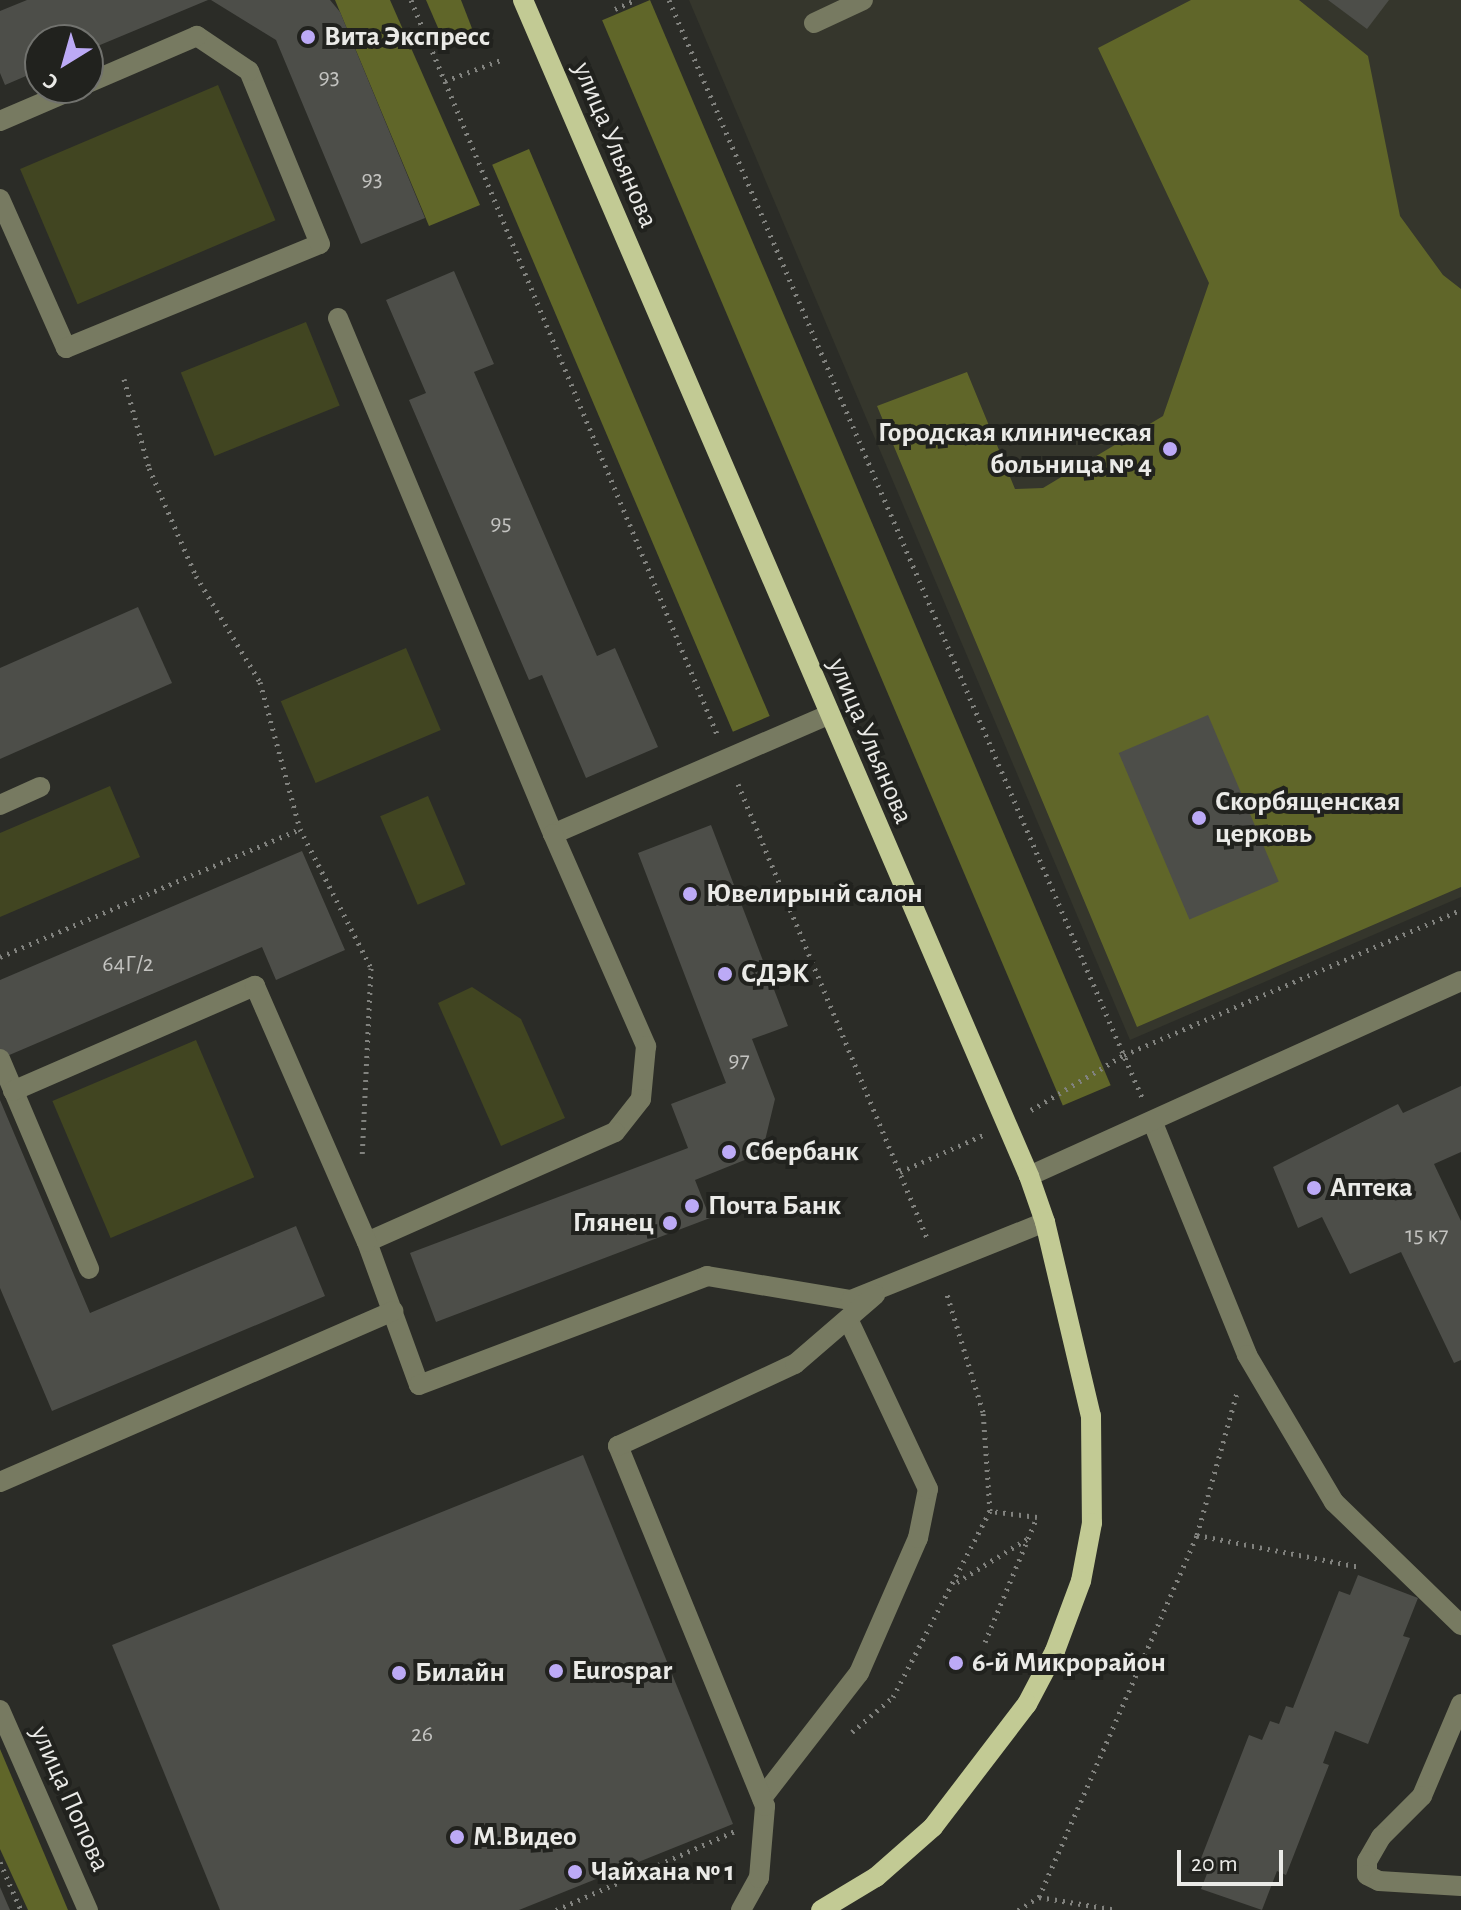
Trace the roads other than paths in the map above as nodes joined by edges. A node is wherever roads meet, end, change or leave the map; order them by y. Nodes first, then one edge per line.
1 (523, 0) edge
2 (863, 0) edge
3 (814, 23) dead end
4 (104, 76) edge
5 (40, 104) edge
6 (0, 121) edge
7 (0, 199) edge
8 (338, 318) dead end
9 (828, 715) junction
10 (40, 787) dead end
11 (0, 805) edge
12 (553, 834) junction
13 (1461, 981) edge
14 (0, 1059) edge
15 (13, 1091) junction
16 (1153, 1123) junction
17 (1029, 1176) junction
18 (1045, 1222) junction
19 (367, 1242) junction
20 (89, 1269) dead end
21 (884, 1287) junction
22 (393, 1311) junction
23 (849, 1321) junction
24 (0, 1482) edge
25 (1461, 1625) edge
26 (1461, 1704) edge
27 (0, 1710) edge
28 (763, 1802) junction
29 (1461, 1886) edge
30 (88, 1910) edge
31 (741, 1910) edge
32 (821, 1910) edge

1 - 9 main road, улица Ульянова
2 - 3 street
4 - 7 street
5 - 6 street
8 - 12 street
9 - 12 street
9 - 17 main road, улица Ульянова
10 - 11 street
12 - 19 street
13 - 16 street
14 - 15 street
15 - 19 street
15 - 20 street
16 - 17 street
16 - 25 street
17 - 18 main road, улица Ульянова
18 - 21 street
18 - 32 main road, улица Ульянова
19 - 22 street
21 - 22 street
21 - 23 street
22 - 24 street
23 - 28 street
23 - 28 street
26 - 29 street
27 - 30 street, улица Попова
28 - 31 street

